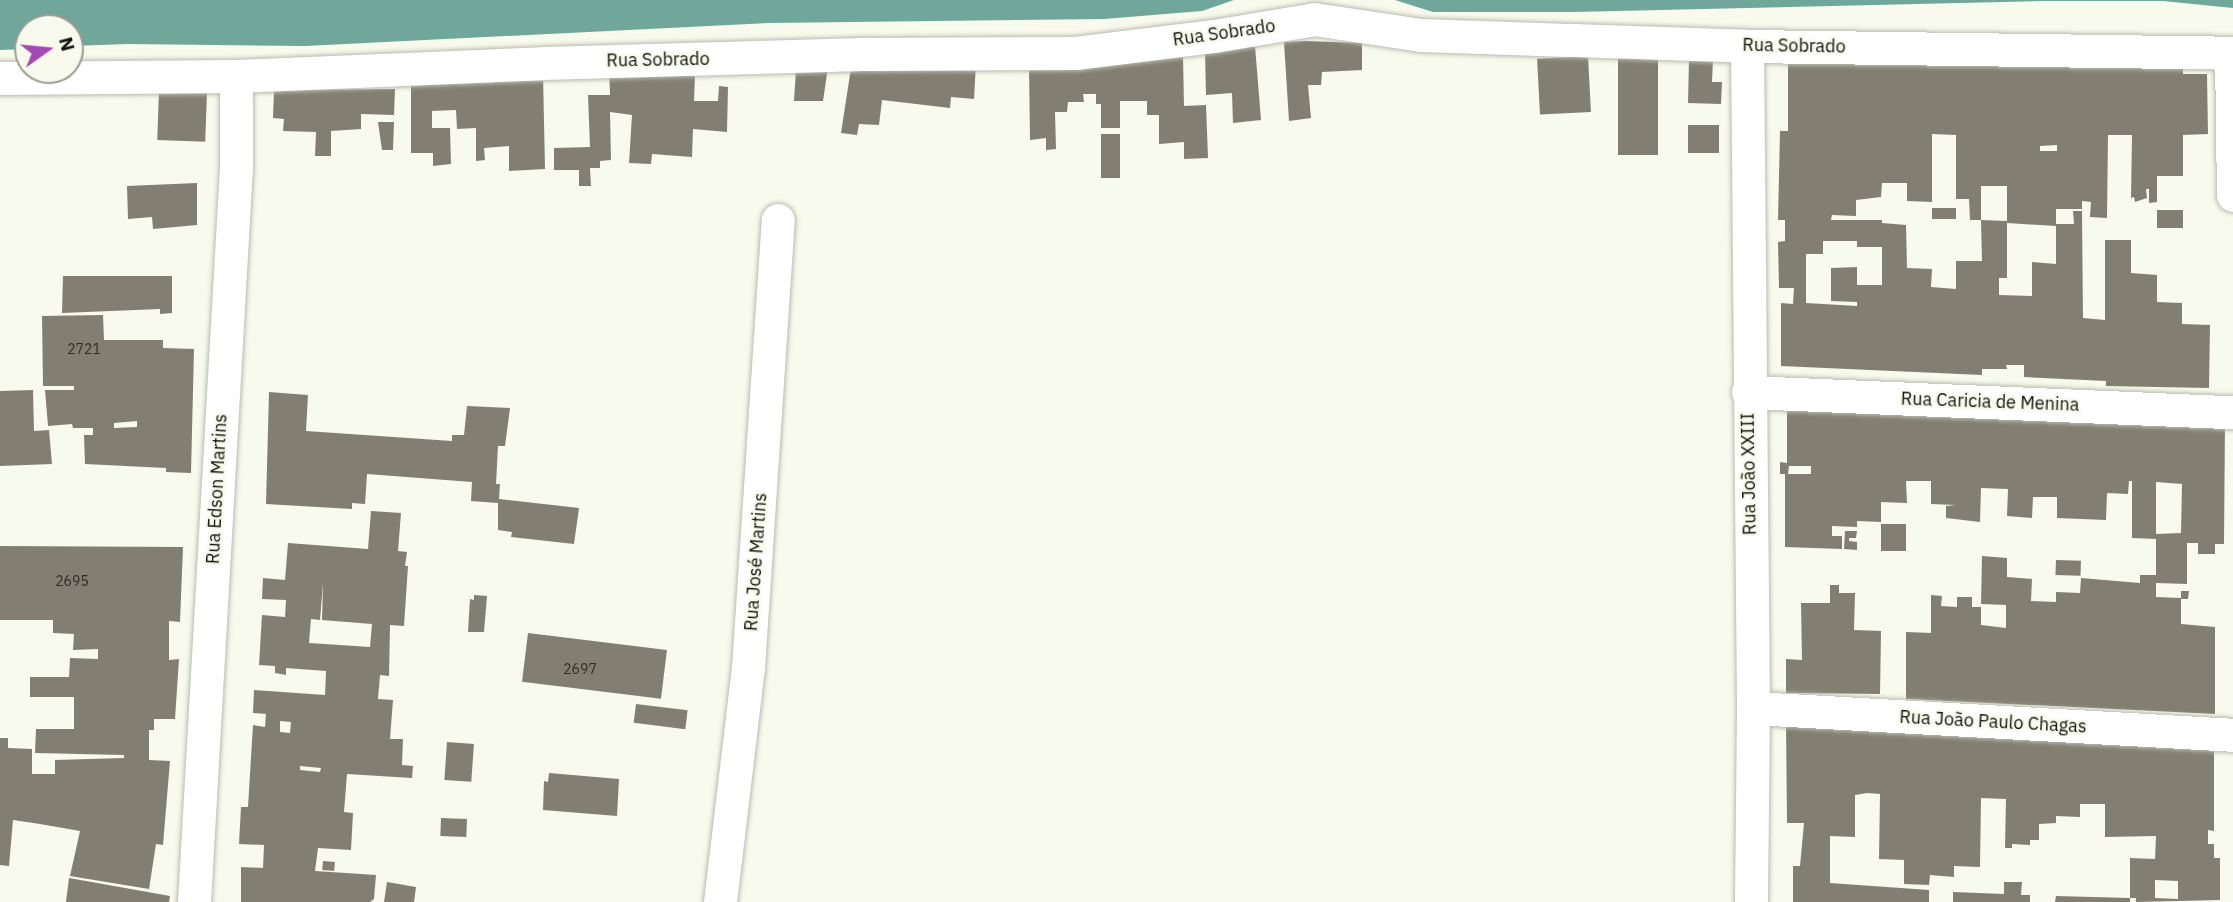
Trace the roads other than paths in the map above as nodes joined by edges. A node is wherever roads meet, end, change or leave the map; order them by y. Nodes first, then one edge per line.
1 (1316, 9) edge
2 (1747, 46) junction
3 (2232, 53) edge
4 (236, 76) junction
5 (0, 78) edge
6 (2233, 195) edge
7 (778, 220) dead end
8 (1748, 392) junction
9 (2233, 412) edge
10 (1753, 708) junction
11 (2233, 736) edge
12 (194, 902) edge
13 (720, 902) edge
14 (1751, 902) edge

1 - 2 street, Rua Sobrado
1 - 4 street, Rua Sobrado
2 - 3 street, Rua Sobrado
2 - 8 street, Rua João XXIII
3 - 6 street
4 - 5 street, Rua Sobrado
4 - 12 street, Rua Edson Martins
7 - 13 street, Rua José Martins
8 - 9 street, Rua Caricia de Menina
8 - 10 street, Rua João XXIII
10 - 11 street, Rua João Paulo Chagas
10 - 14 street, Rua João XXIII

